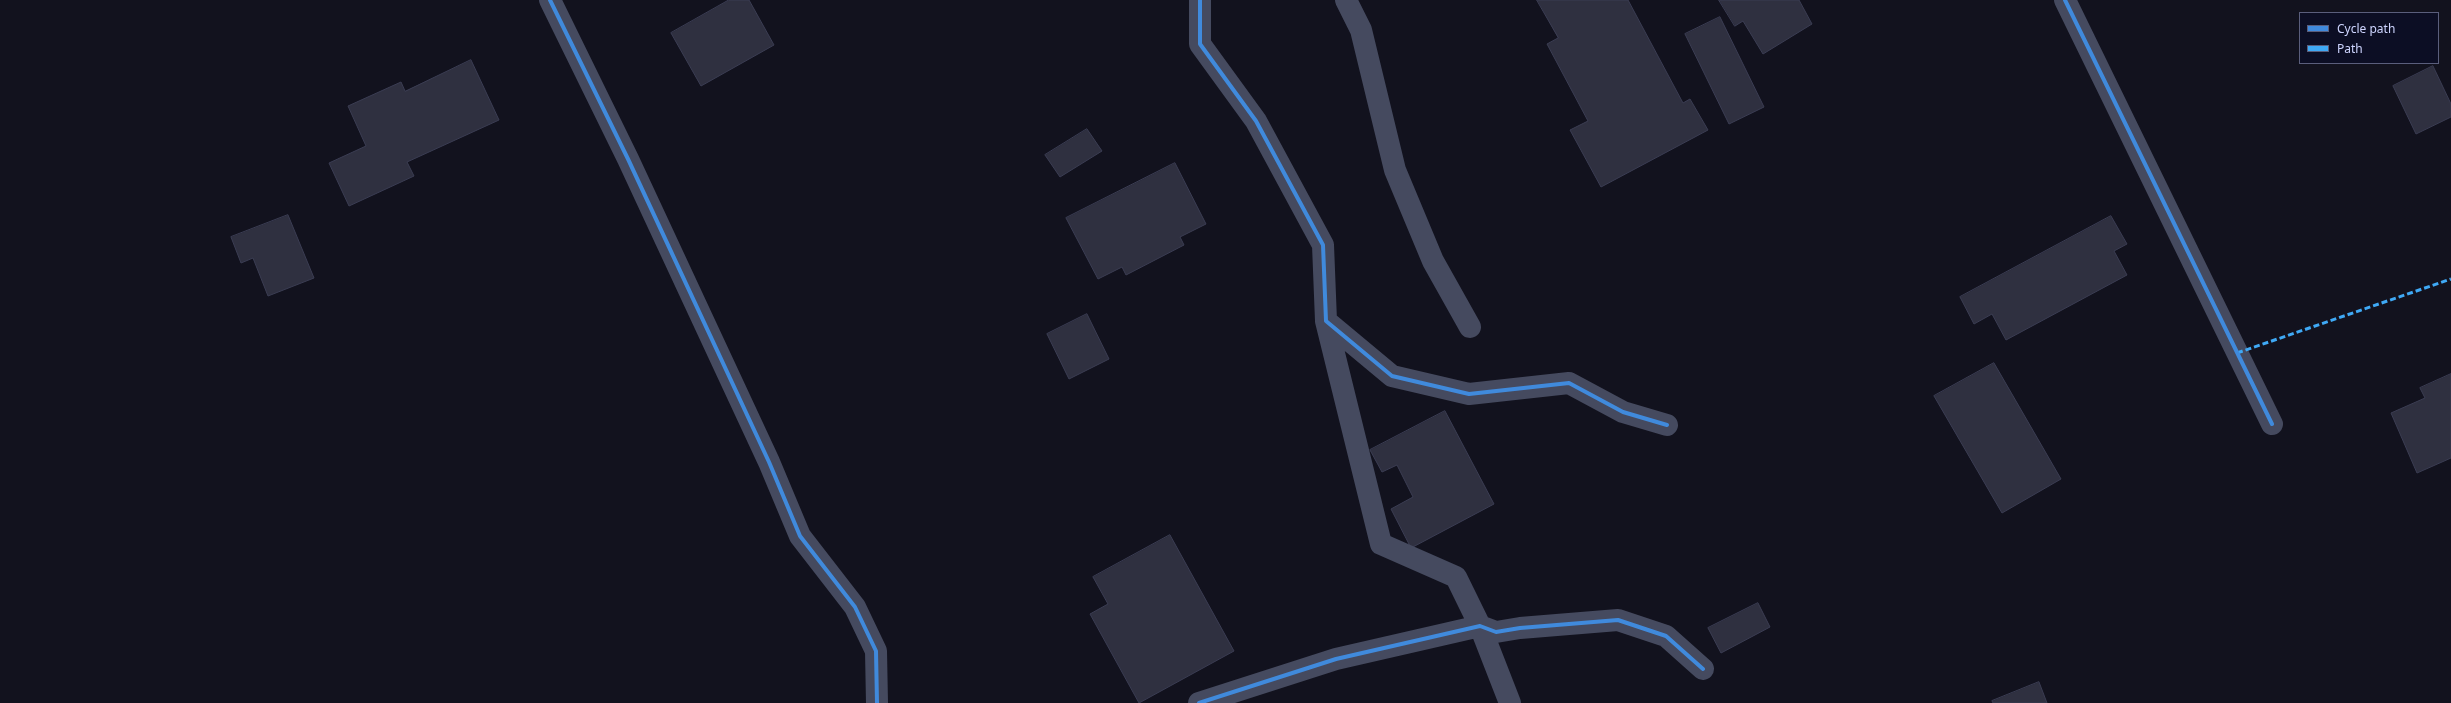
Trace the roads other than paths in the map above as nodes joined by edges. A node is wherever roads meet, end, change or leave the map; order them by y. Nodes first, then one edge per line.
1 (550, 0) edge
2 (1200, 0) edge
3 (1346, 0) edge
4 (2065, 0) edge
5 (1326, 321) junction
6 (1470, 327) dead end
7 (2272, 424) dead end
8 (1667, 425) dead end
9 (1480, 626) junction
10 (1702, 669) dead end
11 (877, 703) edge
12 (1199, 703) edge
13 (1510, 703) edge

1 - 11 street
2 - 5 street
3 - 6 street
4 - 7 street
5 - 8 street
5 - 9 street
9 - 10 street
9 - 12 street
9 - 13 street

